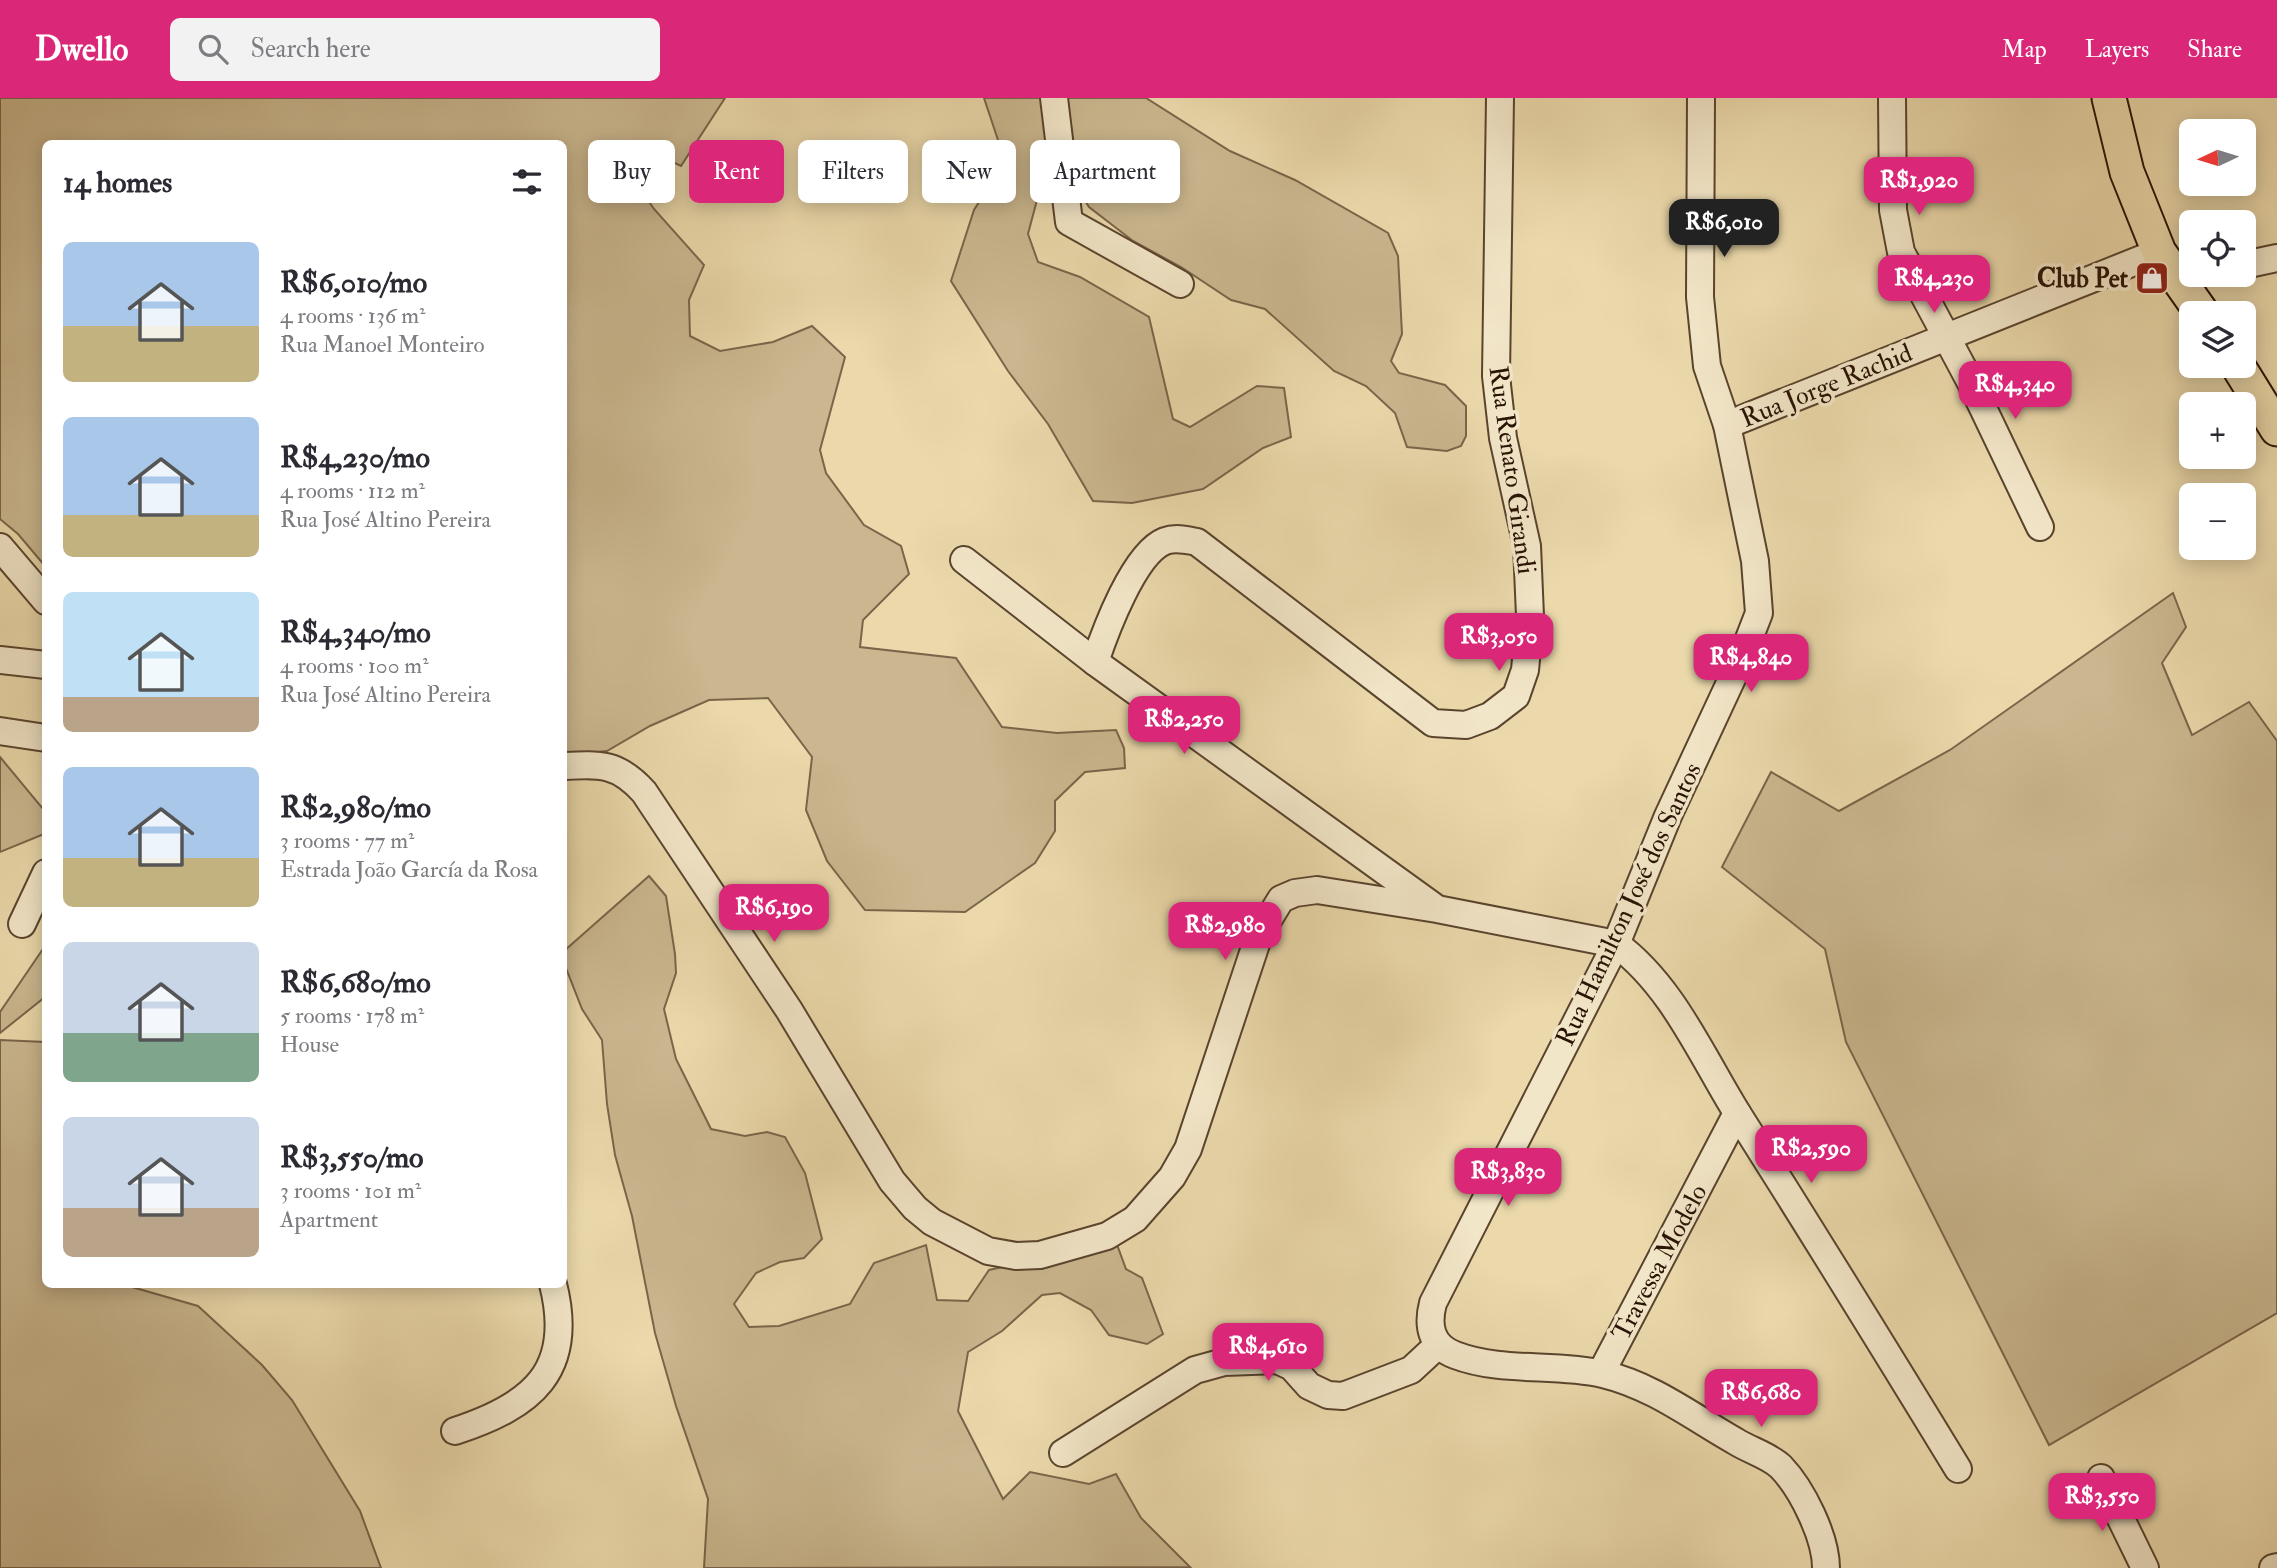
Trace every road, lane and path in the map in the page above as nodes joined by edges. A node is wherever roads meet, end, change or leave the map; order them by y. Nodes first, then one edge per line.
1 (1054, 98) edge
2 (1500, 98) edge
3 (1700, 98) edge
4 (1892, 98) edge
5 (2109, 98) edge
6 (2277, 258) edge
7 (2256, 262) edge
8 (2177, 268) edge
9 (1180, 284) dead end
10 (2195, 301) edge
11 (1946, 336) junction
12 (2245, 378) edge
13 (1727, 425) junction
14 (2277, 429) edge
15 (2040, 527) dead end
16 (0, 547) edge
17 (964, 560) dead end
18 (42, 596) edge
19 (0, 660) edge
20 (1095, 662) junction
21 (42, 665) edge
22 (0, 731) edge
23 (42, 737) edge
24 (567, 766) edge
25 (42, 882) edge
26 (1437, 909) junction
27 (22, 924) dead end
28 (1616, 944) junction
29 (1737, 1113) junction
30 (554, 1288) edge
31 (1438, 1345) junction
32 (1601, 1373) junction
33 (455, 1431) dead end
34 (1063, 1453) dead end
35 (1958, 1469) dead end
36 (2101, 1478) dead end
37 (1826, 1568) edge
38 (2145, 1568) edge

1 - 9 street
2 - 20 street, Rua Renato Girandi
3 - 13 street, Rua Hamilton José dos Santos
4 - 11 street
5 - 8 main road
6 - 7 street
8 - 10 main road
8 - 11 street, Rua Jorge Rachid
11 - 13 street, Rua Jorge Rachid
11 - 15 street
12 - 14 main road
13 - 28 street, Rua Hamilton José dos Santos
16 - 18 street
17 - 20 street
19 - 21 street
20 - 26 street
22 - 23 street
24 - 26 street
25 - 27 street
26 - 28 street
28 - 29 street
28 - 31 street, Rua Hamilton José dos Santos
29 - 32 street, Travessa Modelo
29 - 35 street
30 - 33 street
31 - 32 street
31 - 34 street
32 - 37 street
36 - 38 street

